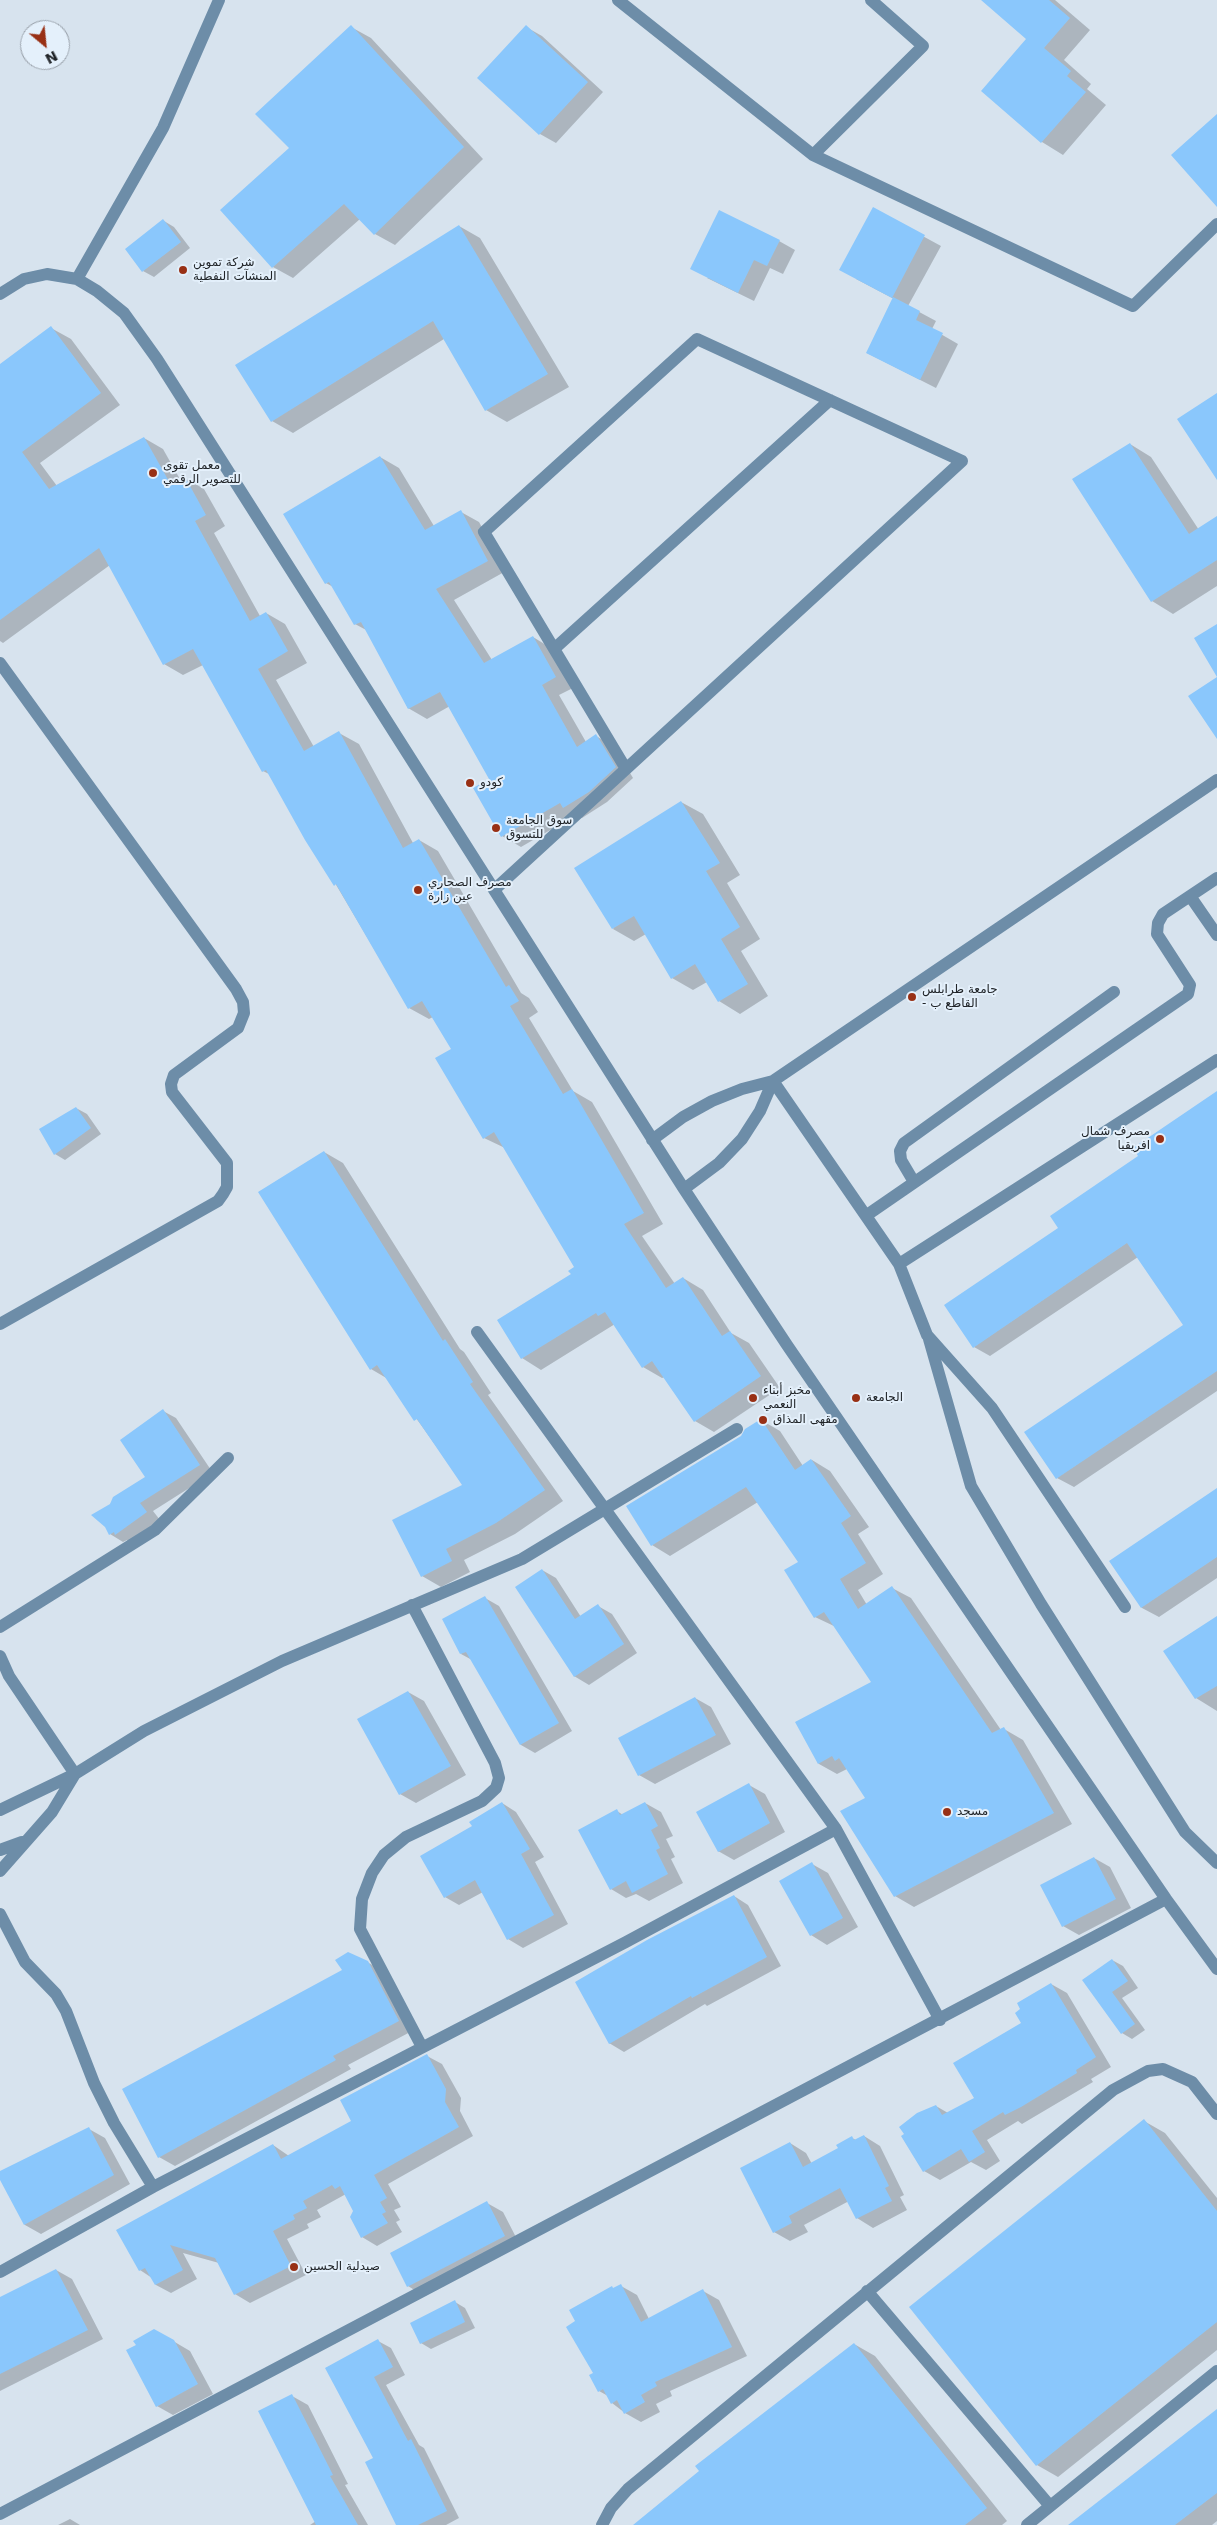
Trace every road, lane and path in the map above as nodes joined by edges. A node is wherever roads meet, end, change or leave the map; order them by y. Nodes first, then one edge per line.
1 (219, 0) edge
2 (618, 0) edge
3 (871, 0) edge
4 (813, 155) junction
5 (1217, 224) edge
6 (77, 279) junction
7 (0, 294) edge
8 (830, 400) junction
9 (554, 649) junction
10 (0, 663) edge
11 (626, 769) junction
12 (1217, 780) edge
13 (1217, 878) edge
14 (494, 890) junction
15 (1190, 896) junction
16 (1217, 935) edge
17 (1114, 992) dead end
18 (1217, 1060) edge
19 (774, 1081) junction
20 (652, 1140) junction
21 (914, 1182) junction
22 (684, 1189) junction
23 (867, 1215) junction
24 (900, 1264) junction
25 (0, 1324) edge
26 (477, 1332) dead end
27 (927, 1334) junction
28 (737, 1429) dead end
29 (228, 1458) dead end
30 (606, 1509) junction
31 (412, 1605) junction
32 (1125, 1607) dead end
33 (0, 1627) edge
34 (0, 1656) edge
35 (75, 1774) junction
36 (0, 1810) edge
37 (836, 1829) junction
38 (27, 1840) junction
39 (0, 1850) edge
40 (1217, 1863) edge
41 (0, 1871) edge
42 (1166, 1899) junction
43 (1, 1916) edge
44 (1217, 1969) edge
45 (940, 2020) junction
46 (422, 2047) junction
47 (1217, 2114) edge
48 (153, 2187) junction
49 (0, 2272) edge
50 (867, 2291) junction
51 (1217, 2371) edge
52 (1050, 2506) junction
53 (0, 2514) edge
54 (602, 2525) edge
55 (1027, 2525) edge

1 - 6 street
2 - 4 street
3 - 4 street
4 - 5 street
6 - 7 street
6 - 14 street
8 - 9 street
8 - 9 street
8 - 11 street
9 - 11 street
10 - 25 street
11 - 14 street
12 - 19 street
13 - 15 street
14 - 20 street
15 - 16 street
15 - 21 street
17 - 21 street
18 - 24 street
19 - 20 street
19 - 22 street
19 - 23 street
20 - 22 street
21 - 23 street
22 - 42 street
23 - 24 street
24 - 27 street
26 - 30 street
27 - 32 street
27 - 40 street
28 - 30 street
29 - 33 street
30 - 31 street
30 - 37 street
31 - 35 street
31 - 46 street
34 - 35 street
35 - 36 street
35 - 38 street
37 - 45 street
37 - 46 street
38 - 39 street
38 - 41 street
42 - 44 street
42 - 45 street
43 - 48 street
45 - 53 street
46 - 48 street
47 - 50 street
48 - 49 street
50 - 52 street
50 - 54 street
51 - 52 street
52 - 55 street

